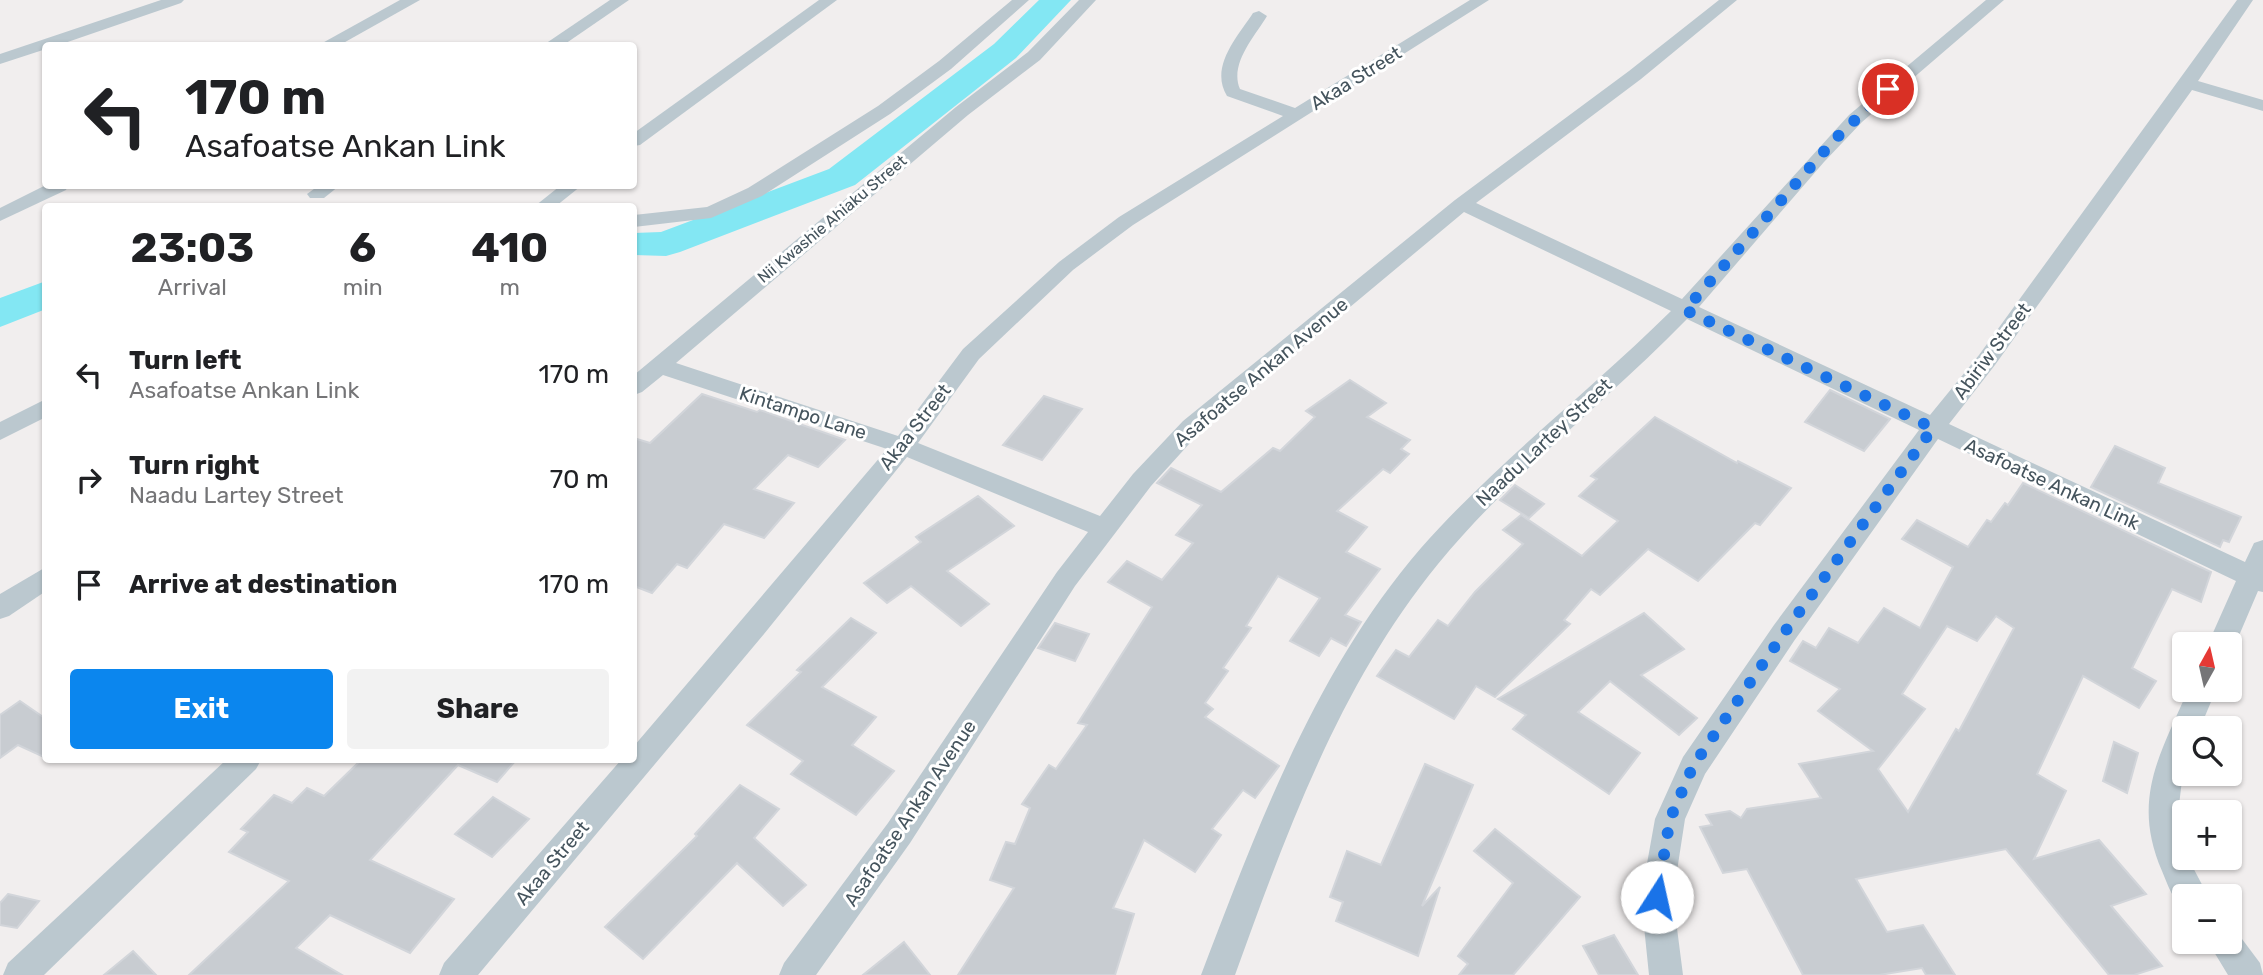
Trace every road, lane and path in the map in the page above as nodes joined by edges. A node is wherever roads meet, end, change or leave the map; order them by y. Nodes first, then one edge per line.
1 (176, 0) edge
2 (412, 0) edge
3 (621, 0) edge
4 (829, 0) edge
5 (1021, 0) edge
6 (1088, 0) edge
7 (1481, 0) edge
8 (1729, 0) edge
9 (1996, 0) edge
10 (2245, 0) edge
11 (1259, 16) dead end
12 (51, 42) edge
13 (333, 42) edge
14 (556, 42) edge
15 (42, 45) edge
16 (0, 59) edge
17 (2189, 83) junction
18 (2263, 106) edge
19 (1297, 115) junction
20 (637, 139) edge
21 (53, 189) edge
22 (568, 189) edge
23 (548, 203) edge
24 (1462, 204) junction
25 (0, 215) edge
26 (637, 221) edge
27 (1685, 310) junction
28 (657, 365) junction
29 (637, 384) edge
30 (42, 409) edge
31 (1933, 428) junction
32 (0, 432) edge
33 (903, 446) junction
34 (1103, 528) junction
35 (2263, 550) edge
36 (42, 580) edge
37 (2257, 580) edge
38 (0, 608) edge
39 (2229, 632) edge
40 (2172, 758) edge
41 (243, 763) edge
42 (2184, 884) edge
43 (2233, 954) edge
44 (20, 975) edge
45 (456, 975) edge
46 (796, 975) edge
47 (1217, 975) edge
48 (1666, 975) edge
49 (2248, 975) edge

1 - 12 street
2 - 13 street
3 - 14 street
4 - 20 street
5 - 26 street
6 - 28 street, Nii Kwashie Ahiaku Street
7 - 19 street, Akaa Street
8 - 24 street, Asafoatse Ankan Avenue
9 - 27 street, Naadu Lartey Street
10 - 17 street, Abiriw Street
11 - 19 street
15 - 16 street
17 - 18 street
17 - 31 street, Abiriw Street
19 - 33 street, Akaa Street
21 - 25 street
22 - 23 street
24 - 27 street, Asafoatse Ankan Link
24 - 34 street, Asafoatse Ankan Avenue
27 - 31 street, Asafoatse Ankan Link
27 - 47 street, Naadu Lartey Street
28 - 29 street, Nii Kwashie Ahiaku Street
28 - 33 street, Kintampo Lane
30 - 32 street
31 - 37 street, Asafoatse Ankan Link
31 - 48 street, Abiriw Street
33 - 34 street, Kintampo Lane
33 - 45 street, Akaa Street
34 - 46 street, Asafoatse Ankan Avenue
35 - 37 street
36 - 38 street
37 - 39 street
40 - 42 street
41 - 44 street
43 - 49 street

